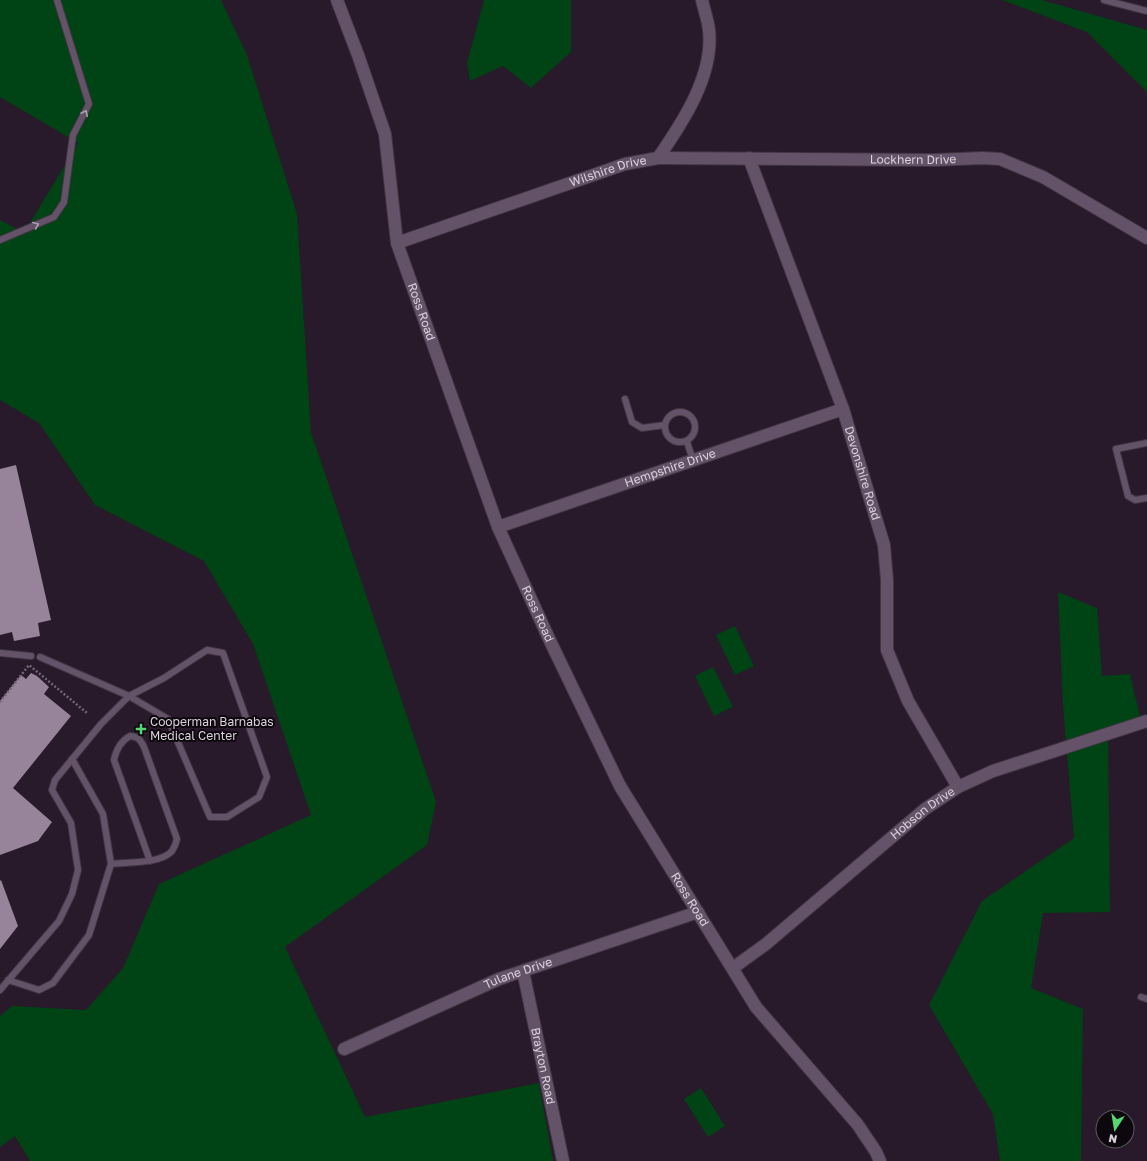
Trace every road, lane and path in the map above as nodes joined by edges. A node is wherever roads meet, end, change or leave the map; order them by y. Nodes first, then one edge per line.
1 (57, 0) edge
2 (337, 0) edge
3 (702, 0) edge
4 (1104, 0) edge
5 (1128, 0) edge
6 (1132, 7) junction
7 (1147, 11) edge
8 (658, 158) junction
9 (749, 158) junction
10 (1147, 238) edge
11 (0, 240) edge
12 (397, 243) junction
13 (625, 399) dead end
14 (843, 409) junction
15 (665, 425) junction
16 (688, 442) junction
17 (1147, 443) edge
18 (694, 460) junction
19 (1147, 498) edge
20 (498, 527) junction
21 (0, 653) edge
22 (31, 656) dead end
23 (40, 657) dead end
24 (129, 696) junction
25 (0, 702) edge
26 (87, 712) dead end
27 (1147, 721) edge
28 (72, 759) junction
29 (958, 787) junction
30 (150, 861) junction
31 (111, 864) junction
32 (698, 912) junction
33 (732, 968) junction
34 (523, 971) junction
35 (8, 980) junction
36 (0, 990) edge
37 (344, 1049) dead end
38 (563, 1161) edge
39 (880, 1161) edge

11 -> 1 lane
2 - 12 street, Ross Road
3 - 8 street, Wilshire Drive
4 - 6 lane
5 - 6 lane
6 - 7 lane
8 - 9 street, Lockhern Drive
8 - 12 street, Wilshire Drive
9 - 10 street, Lockhern Drive
9 - 14 street, Devonshire Road
12 - 20 street, Ross Road
13 - 15 lane
14 - 18 street, Hempshire Drive
14 - 29 street, Devonshire Road
15 - 16 lane
15 - 16 lane
16 - 18 lane
17 - 19 lane
18 - 20 street, Hempshire Drive
20 - 32 street, Ross Road
21 - 22 lane
23 - 24 lane
24 - 24 lane
24 - 28 lane
25 - 26 path
27 - 29 street, Hobson Drive
28 - 31 lane
28 - 35 lane
29 - 33 street, Hobson Drive
30 - 30 lane
30 - 31 lane
31 - 35 lane
32 - 33 street, Ross Road
32 - 34 street, Tulane Drive
33 - 39 street, Ross Road
34 - 37 street, Tulane Drive
34 - 38 street, Brayton Road
35 - 36 lane

